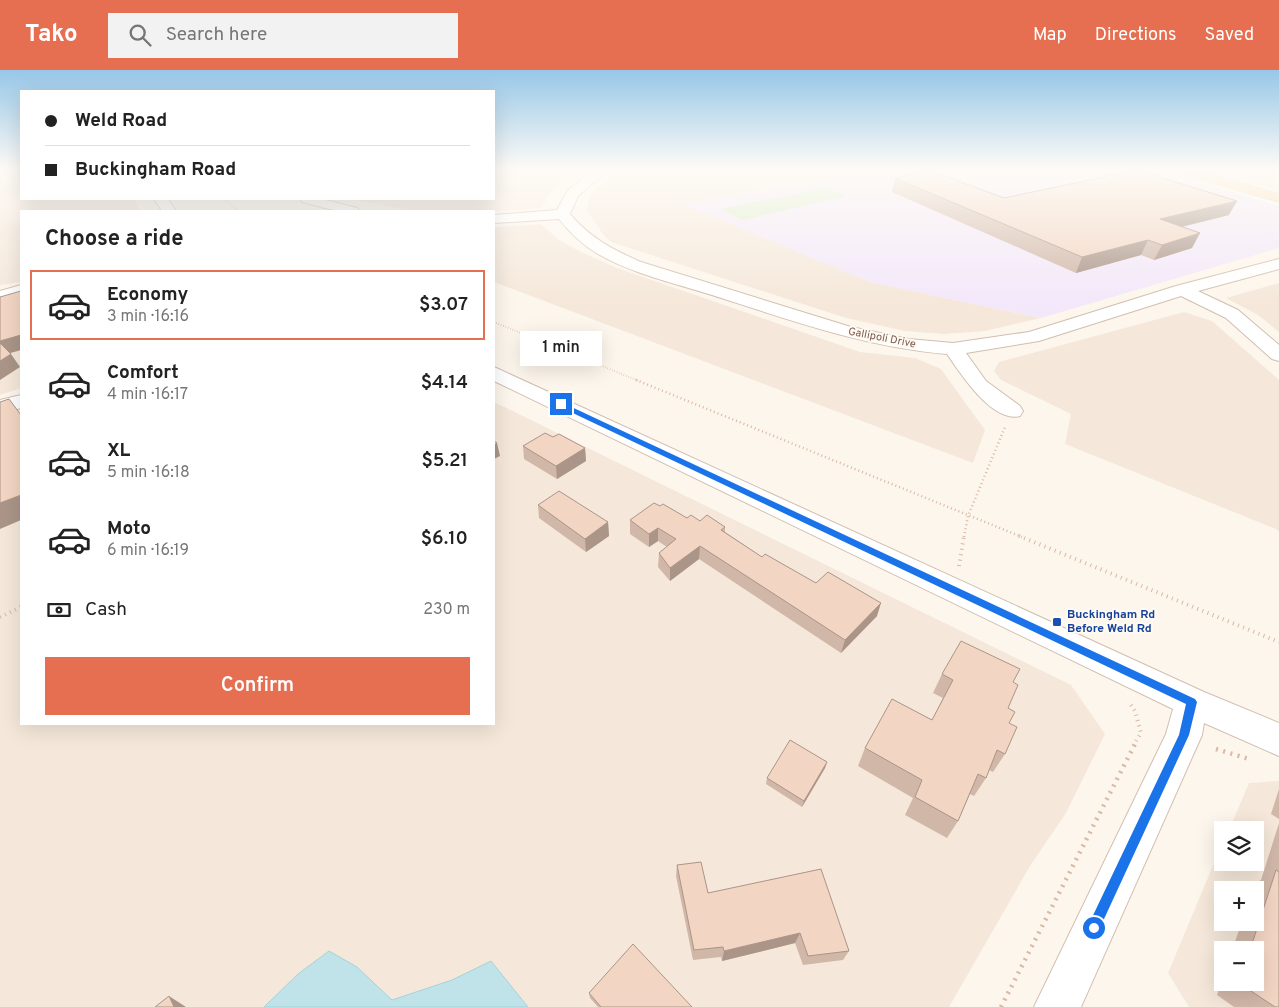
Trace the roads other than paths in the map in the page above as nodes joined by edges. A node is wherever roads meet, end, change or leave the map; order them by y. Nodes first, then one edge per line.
1 (563, 214) joint
2 (495, 219) edge
3 (1279, 264) edge
4 (20, 290) edge
5 (1182, 290) junction
6 (0, 296) edge
7 (952, 349) junction
8 (1279, 355) edge
9 (498, 379) edge
10 (20, 401) edge
11 (0, 407) edge
12 (1012, 411) road end
13 (1192, 702) junction
14 (1279, 740) edge
15 (1063, 1004) edge

1 - 2 street
1 - 7 street, Gallipoli Drive
3 - 5 street, Gallipoli Drive
4 - 6 street
5 - 7 street, Gallipoli Drive
5 - 8 street
7 - 12 street
9 - 13 street
10 - 11 street
13 - 14 street
13 - 15 street

